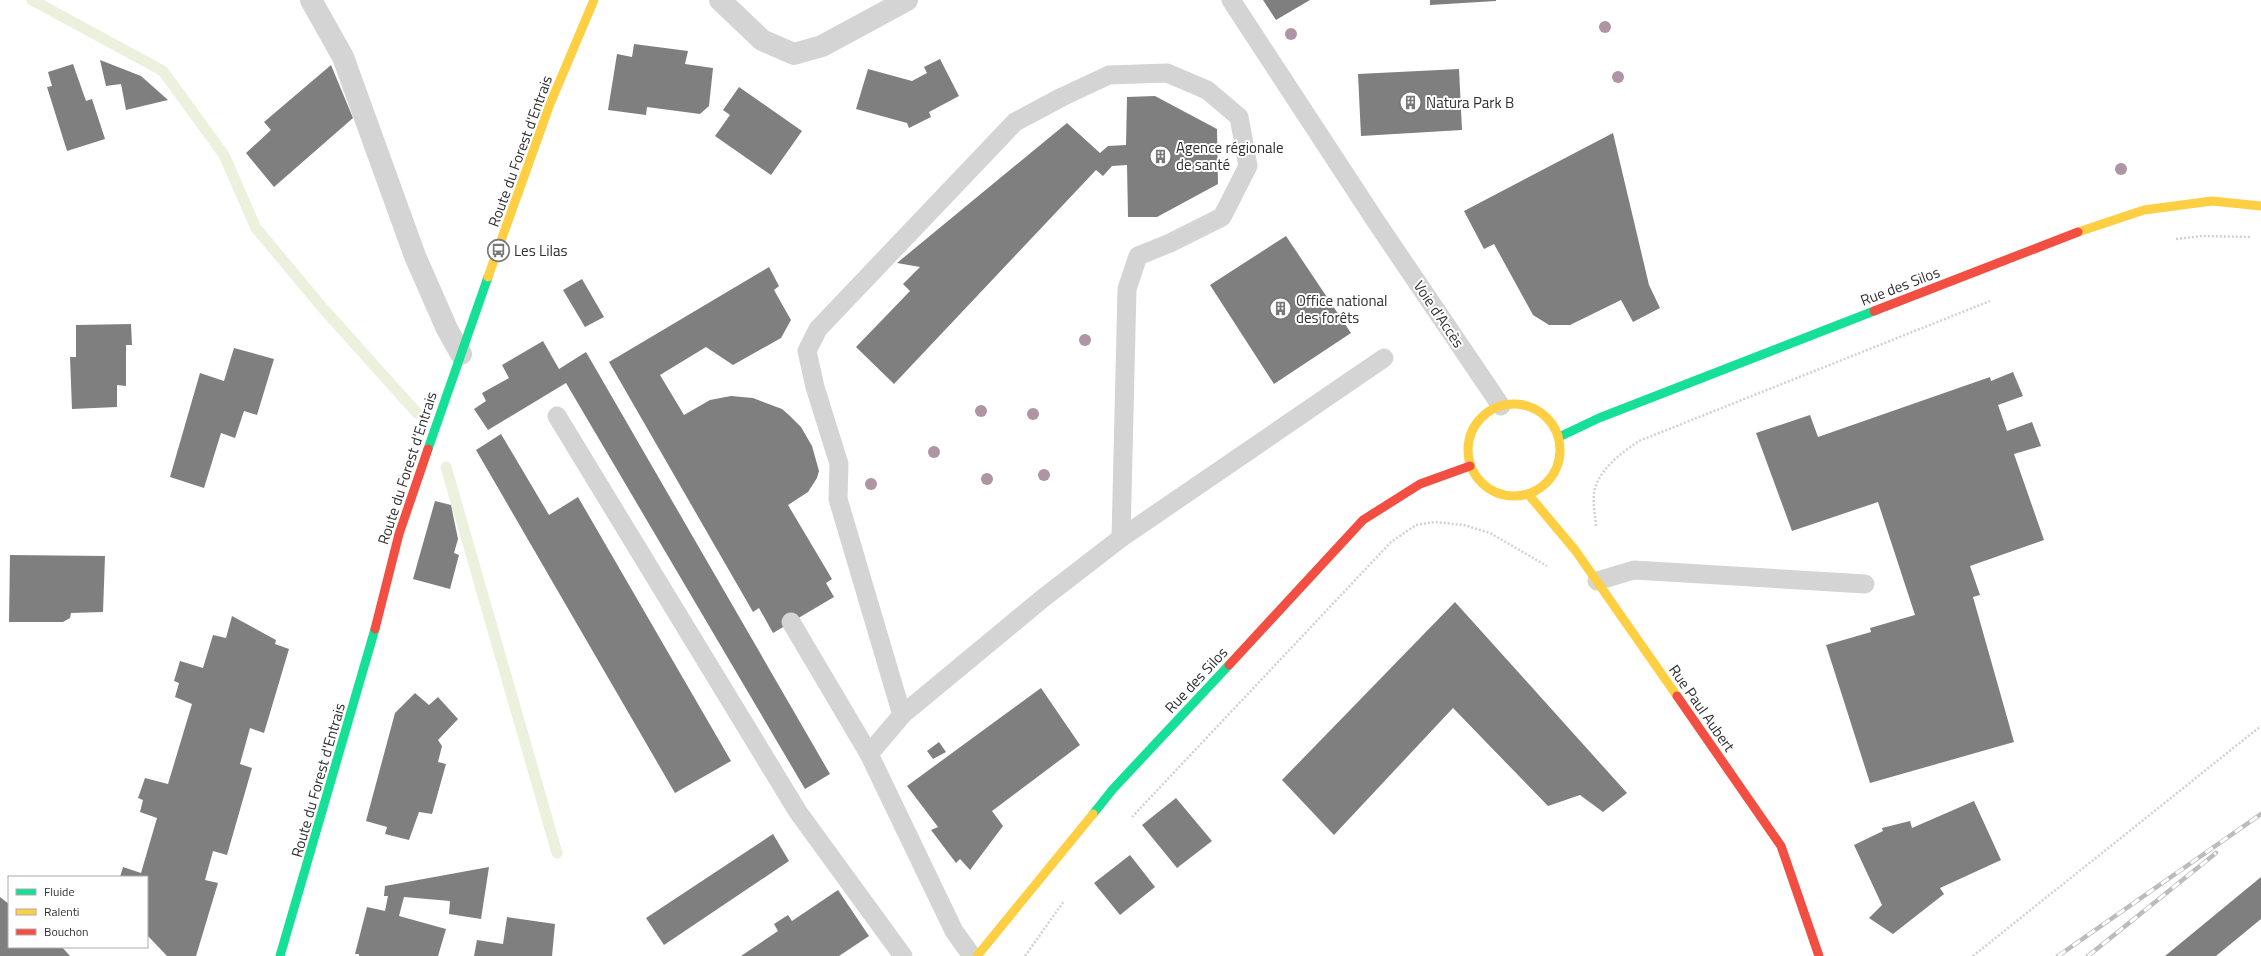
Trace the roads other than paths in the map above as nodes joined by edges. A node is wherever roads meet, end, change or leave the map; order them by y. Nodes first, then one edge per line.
1 (311, 0) edge
2 (594, 0) edge
3 (720, 0) edge
4 (907, 0) edge
5 (1231, 0) edge
6 (2261, 206) edge
7 (461, 354) junction
8 (1384, 358) dead end
9 (1501, 406) junction
10 (557, 416) dead end
11 (1559, 437) junction
12 (1470, 466) junction
13 (1528, 494) junction
14 (1121, 538) junction
15 (1596, 581) junction
16 (1865, 584) dead end
17 (791, 622) dead end
18 (902, 715) junction
19 (869, 754) junction
20 (280, 956) edge
21 (903, 956) edge
22 (972, 956) edge
23 (978, 956) edge
24 (1819, 956) edge

1 - 7 street
2 - 7 street, Route du Forest d'Entrais
3 - 4 street
5 - 9 lane, Voie d'Accès
6 - 11 street, Rue des Silos
7 - 20 street, Route du Forest d'Entrais
8 - 14 lane
9 - 11 street
9 - 12 street
10 - 21 lane
11 - 13 street
12 - 13 street
12 - 23 street, Rue des Silos
13 - 15 street, Rue Paul Aubert, bridge
14 - 18 lane
14 - 18 lane
15 - 16 lane
15 - 24 street, Rue Paul Aubert, bridge
17 - 19 lane
18 - 19 lane
19 - 22 lane

